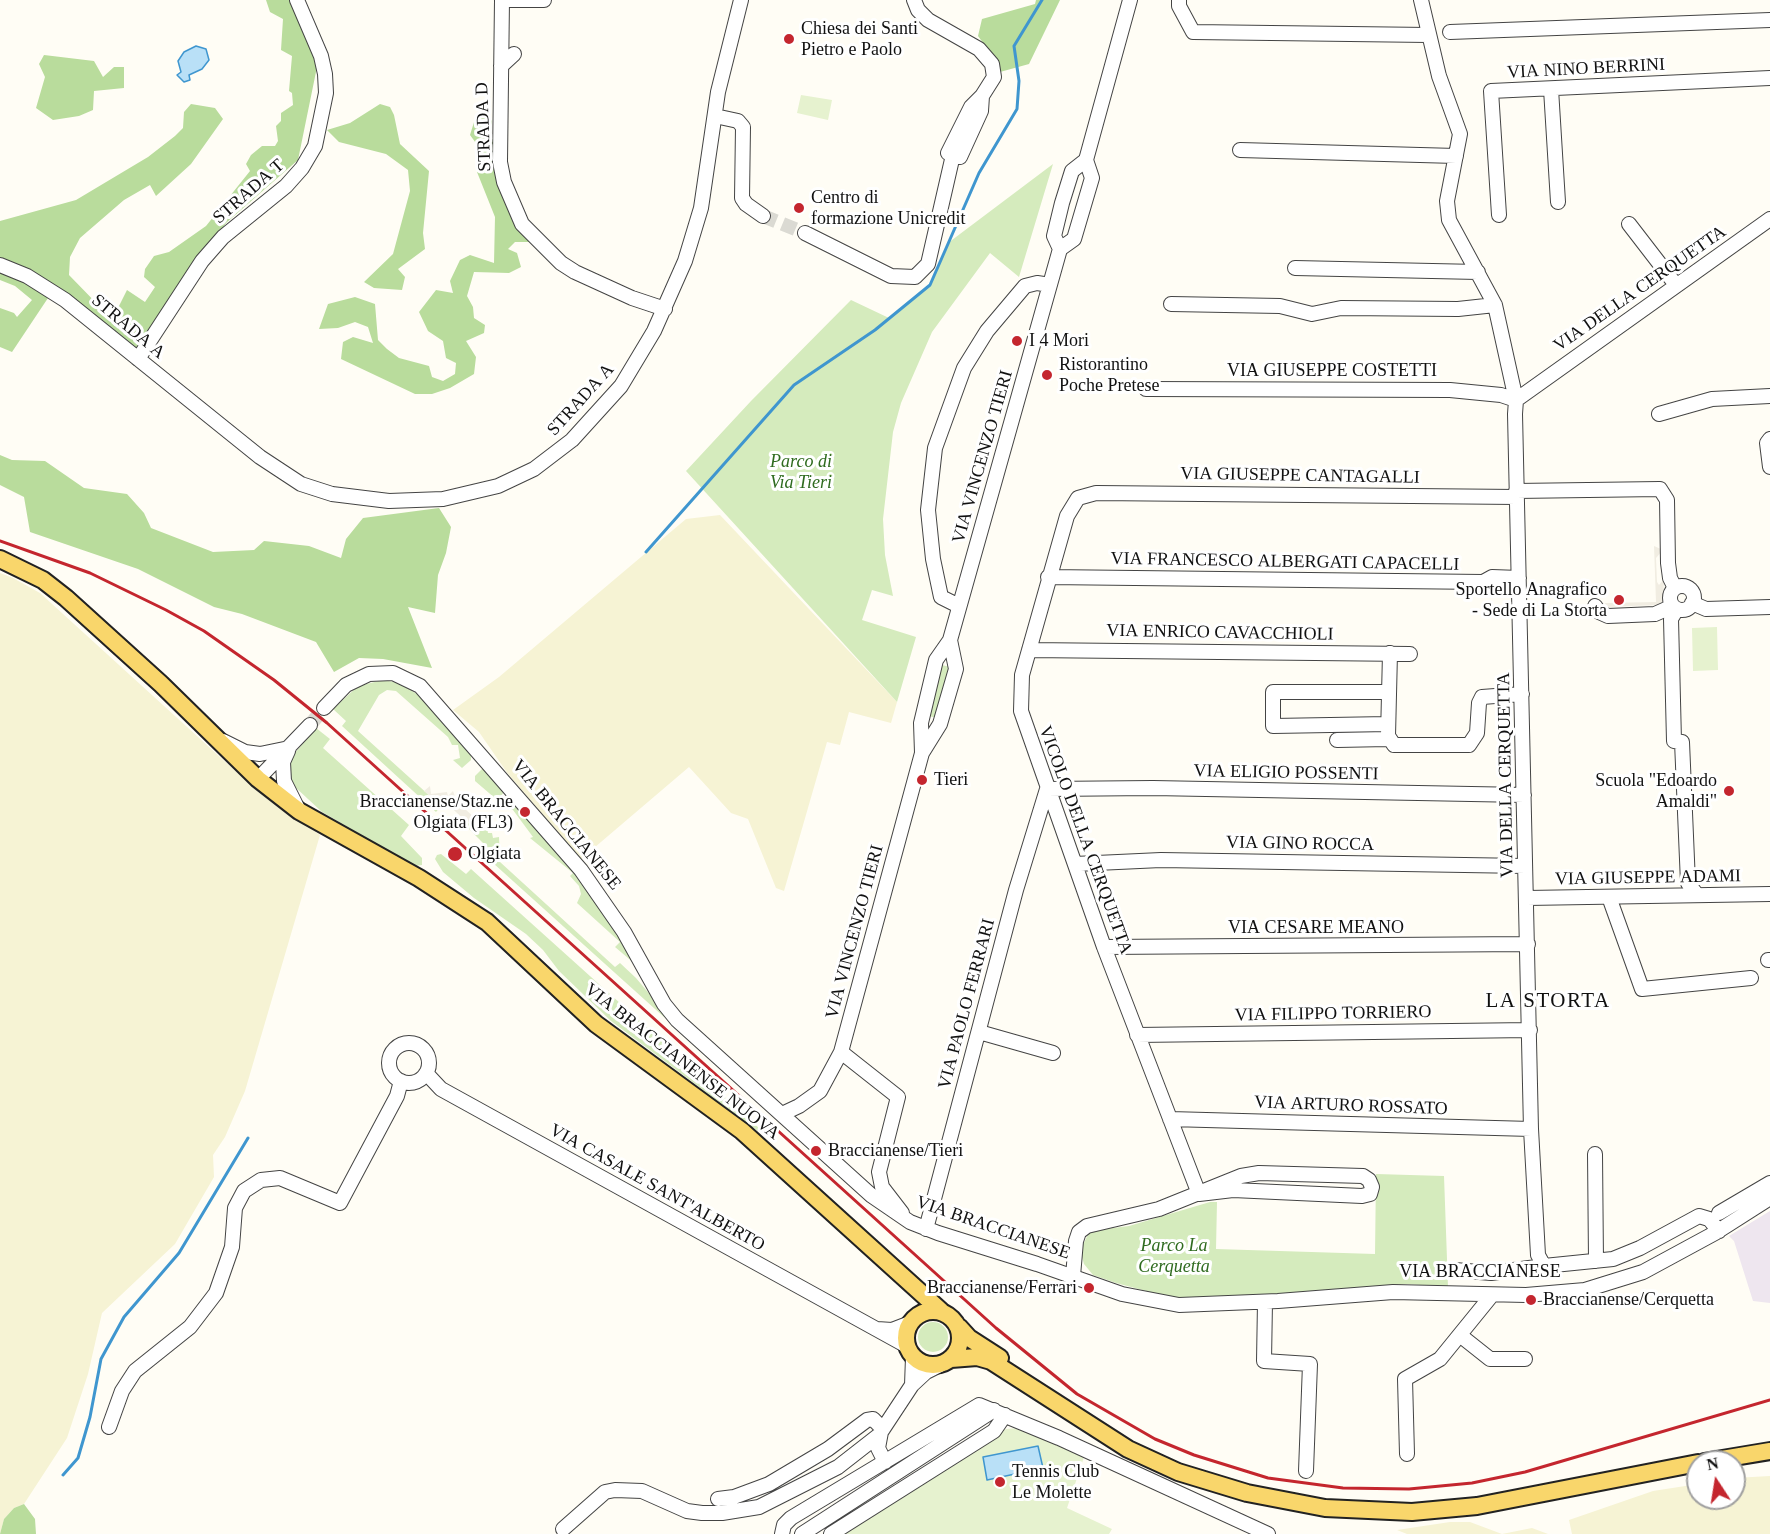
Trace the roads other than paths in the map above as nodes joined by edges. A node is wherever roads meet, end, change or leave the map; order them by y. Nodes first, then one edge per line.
1 (297, 0) edge
2 (502, 0) edge
3 (544, 0) edge
4 (741, 0) edge
5 (914, 0) edge
6 (1130, 0) edge
7 (1179, 0) edge
8 (1421, 0) edge
9 (1770, 20) edge
10 (1450, 32) dead end
11 (1428, 35) junction
12 (514, 54) dead end
13 (501, 66) junction
14 (1770, 78) edge
15 (1551, 89) junction
16 (715, 116) junction
17 (1239, 150) dead end
18 (1456, 156) junction
19 (1086, 160) junction
20 (1071, 173) junction
21 (1092, 178) junction
22 (1558, 202) dead end
23 (1499, 215) dead end
24 (763, 216) tunnel mouth
25 (1770, 219) edge
26 (1629, 224) dead end
27 (1055, 231) junction
28 (805, 233) tunnel mouth
29 (1075, 237) junction
30 (1060, 249) junction
31 (0, 265) edge
32 (1295, 268) dead end
33 (1478, 272) junction
34 (1050, 285) junction
35 (1676, 285) junction
36 (1171, 304) dead end
37 (1495, 305) junction
38 (665, 309) junction
39 (138, 359) junction
40 (1146, 388) dead end
41 (1770, 396) edge
42 (1516, 400) junction
43 (1659, 414) dead end
44 (1770, 439) edge
45 (1770, 467) edge
46 (1517, 494) junction
47 (1083, 495) joint
48 (0, 559) edge
49 (1048, 577) junction
50 (1519, 578) junction
51 (1676, 588) junction
52 (1692, 603) junction
53 (959, 606) junction
54 (1595, 606) dead end
55 (1675, 607) junction
56 (1770, 608) edge
57 (950, 640) junction
58 (1029, 650) junction
59 (1390, 653) junction
60 (1410, 654) dead end
61 (936, 660) junction
62 (956, 669) junction
63 (1389, 692) junction
64 (1522, 694) junction
65 (324, 708) tunnel mouth
66 (923, 715) junction
67 (940, 723) junction
68 (310, 724) tunnel mouth
69 (1388, 724) junction
70 (218, 739) junction
71 (1388, 739) junction
72 (1337, 740) dead end
73 (289, 748) junction
74 (922, 753) junction
75 (258, 779) junction
76 (1047, 789) junction
77 (1524, 795) junction
78 (299, 811) junction
79 (1075, 864) junction
80 (1525, 866) junction
81 (1770, 894) edge
82 (1697, 895) junction
83 (1609, 897) junction
84 (1527, 898) junction
85 (1527, 944) junction
86 (1104, 947) junction
87 (1751, 978) dead end
88 (1530, 1029) junction
89 (979, 1032) junction
90 (1137, 1035) junction
91 (840, 1052) junction
92 (1053, 1053) dead end
93 (426, 1073) junction
94 (401, 1081) junction
95 (782, 1114) junction
96 (1170, 1119) junction
97 (1531, 1129) junction
98 (1595, 1154) dead end
99 (1770, 1183) edge
100 (1199, 1194) junction
101 (1770, 1198) edge
102 (1714, 1216) junction
103 (910, 1222) junction
104 (1724, 1228) junction
105 (926, 1229) junction
106 (1596, 1261) junction
107 (1544, 1266) junction
108 (1455, 1270) dead end
109 (1073, 1276) junction
110 (909, 1283) junction
111 (1492, 1295) junction
112 (1265, 1302) junction
113 (941, 1311) junction
114 (912, 1321) junction
115 (958, 1327) junction
116 (875, 1329) junction
117 (1461, 1336) junction
118 (910, 1351) junction
119 (1526, 1359) dead end
120 (945, 1362) junction
121 (912, 1385) junction
122 (1052, 1400) junction
123 (999, 1413) junction
124 (970, 1418) junction
125 (1021, 1422) junction
126 (109, 1427) dead end
127 (881, 1432) junction
128 (989, 1434) junction
129 (1770, 1451) edge
130 (1407, 1454) dead end
131 (1746, 1455) edge
132 (885, 1462) junction
133 (1686, 1465) edge
134 (1306, 1471) dead end
135 (718, 1499) dead end
136 (563, 1529) dead end
137 (811, 1532) edge
138 (782, 1534) edge
139 (831, 1534) edge
140 (1268, 1534) edge

1 - 39 street, STRADA T
2 - 3 street, STRADA D
2 - 13 street, STRADA D
4 - 16 street, STRADA A
5 - 28 street
6 - 19 street
7 - 11 street
8 - 11 street
9 - 10 street
11 - 18 street
12 - 13 street
13 - 38 street, STRADA D
14 - 15 street, VIA NINO BERRINI
15 - 22 street
15 - 23 street, VIA NINO BERRINI
16 - 24 street
16 - 38 street, STRADA A
17 - 18 street
18 - 33 street
19 - 20 street
19 - 21 street
20 - 21 street
20 - 27 street
21 - 29 street
25 - 35 street, VIA DELLA CERQUETTA
26 - 35 street
27 - 29 street
27 - 30 street
29 - 30 street
30 - 34 street, VIA VINCENZO TIERI
31 - 39 street, STRADA A
32 - 33 street
33 - 37 street
34 - 53 street, VIA VINCENZO TIERI
34 - 53 street
35 - 42 street, VIA DELLA CERQUETTA
36 - 37 street
37 - 42 street
38 - 39 street, STRADA A
40 - 42 street, VIA GIUSEPPE COSTETTI
41 - 43 street
42 - 46 street, VIA DELLA CERQUETTA
44 - 45 street
46 - 47 street, VIA GIUSEPPE CANTAGALLI
46 - 50 street, VIA DELLA CERQUETTA
46 - 51 street, VIA GIUSEPPE CANTAGALLI
47 - 49 street, VICOLO DELLA CERQUETTA
48 - 70 main road
49 - 50 street, VIA FRANCESCO ALBERGATI CAPACELLI
49 - 58 street, VICOLO DELLA CERQUETTA
50 - 64 street, VIA DELLA CERQUETTA
51 - 52 street
51 - 55 street
52 - 55 street
52 - 56 street
53 - 57 street, VIA VINCENZO TIERI
54 - 55 street
55 - 82 street
57 - 61 street, VIA VINCENZO TIERI
57 - 62 street, VIA VINCENZO TIERI
58 - 59 street, VIA ENRICO CAVACCHIOLI
58 - 76 street, VICOLO DELLA CERQUETTA
59 - 60 street, VIA ENRICO CAVACCHIOLI
59 - 63 street
61 - 62 street
61 - 66 street, VIA VINCENZO TIERI
62 - 67 street, VIA VINCENZO TIERI
63 - 69 street
63 - 69 street
64 - 71 street
64 - 77 street, VIA DELLA CERQUETTA
65 - 95 street, VIA BRACCIANESE
66 - 67 street
66 - 74 street, VIA VINCENZO TIERI
67 - 74 street, VIA VINCENZO TIERI
68 - 73 street
69 - 71 street
70 - 73 street
70 - 75 main road
71 - 72 street
73 - 75 street
73 - 78 street
74 - 91 street, VIA VINCENZO TIERI
75 - 78 main road
76 - 77 street, VIA ELIGIO POSSENTI
76 - 79 street, VICOLO DELLA CERQUETTA
76 - 89 street, VIA PAOLO FERRARI
77 - 80 street, VIA DELLA CERQUETTA
78 - 110 main road, VIA BRACCIANENSE NUOVA
79 - 80 street, VIA GINO ROCCA
79 - 86 street, VICOLO DELLA CERQUETTA
80 - 84 street, VIA DELLA CERQUETTA
81 - 82 street, VIA GIUSEPPE ADAMI
82 - 83 street, VIA GIUSEPPE ADAMI
83 - 84 street, VIA GIUSEPPE ADAMI
83 - 87 street
84 - 85 street, VIA DELLA CERQUETTA
85 - 86 street, VIA CESARE MEANO
85 - 88 street, VIA DELLA CERQUETTA
86 - 90 street, VICOLO DELLA CERQUETTA
88 - 90 street, VIA FILIPPO TORRIERO
88 - 97 street, VIA DELLA CERQUETTA
89 - 92 street
89 - 105 street, VIA PAOLO FERRARI
90 - 96 street, VICOLO DELLA CERQUETTA
91 - 95 street, VIA VINCENZO TIERI
91 - 103 street
93 - 94 street
93 - 94 street
93 - 116 street, VIA CASALE SANT'ALBERTO
94 - 126 street
95 - 103 street, VIA BRACCIANESE
96 - 97 street, VIA ARTURO ROSSATO
96 - 100 street, VICOLO DELLA CERQUETTA
97 - 107 street, VIA DELLA CERQUETTA
98 - 106 street
99 - 102 street
100 - 100 street
100 - 109 street
101 - 104 street, VIA BRACCIANESE
102 - 104 street
102 - 106 street
103 - 105 street, VIA BRACCIANESE
104 - 111 street, VIA BRACCIANESE
105 - 109 street, VIA BRACCIANESE
106 - 107 street
107 - 108 street
109 - 112 street, VIA BRACCIANESE
110 - 113 main road, VIA BRACCIANENSE NUOVA
110 - 114 main road
111 - 112 street, VIA BRACCIANESE
111 - 117 street
112 - 134 street
113 - 114 main road
113 - 115 main road
114 - 116 street
114 - 118 main road
115 - 120 main road
115 - 122 main road
116 - 118 street, VIA CASALE SANT'ALBERTO
117 - 119 street
117 - 130 street
118 - 120 main road
118 - 121 street
120 - 121 street
120 - 122 main road
121 - 127 street
122 - 133 main road
123 - 124 street
123 - 125 street
123 - 128 street
124 - 128 street
124 - 132 street
124 - 137 street
125 - 128 street
125 - 140 street
127 - 132 street
127 - 135 street
127 - 136 street
128 - 139 street
129 - 131 main road
132 - 138 street

